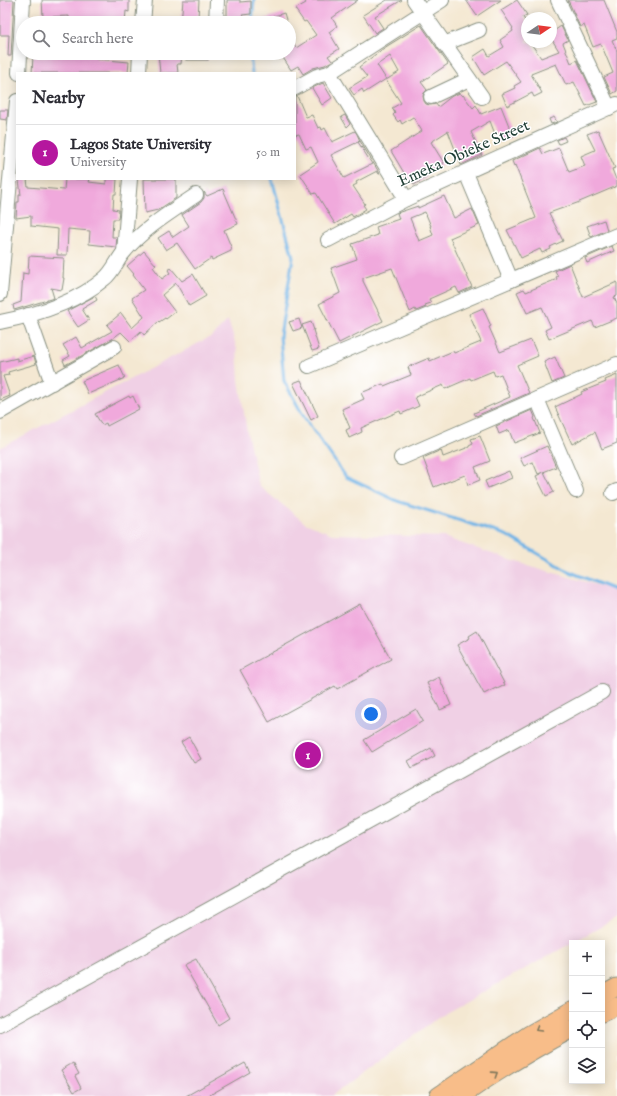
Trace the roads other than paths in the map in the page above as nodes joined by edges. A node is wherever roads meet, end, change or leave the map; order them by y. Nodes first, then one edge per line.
1 (23, 0) edge
2 (145, 0) edge
3 (217, 0) edge
4 (414, 0) edge
5 (442, 0) edge
6 (558, 0) edge
7 (422, 12) junction
8 (22, 16) edge
9 (144, 16) edge
10 (216, 16) edge
11 (479, 30) dead end
12 (444, 44) junction
13 (20, 60) edge
14 (140, 60) edge
15 (19, 72) edge
16 (139, 72) edge
17 (329, 73) junction
18 (469, 80) junction
19 (296, 87) edge
20 (431, 97) dead end
21 (482, 98) dead end
22 (613, 106) edge
23 (16, 112) edge
24 (466, 173) junction
25 (130, 180) edge
26 (196, 195) dead end
27 (406, 199) junction
28 (617, 235) edge
29 (328, 240) dead end
30 (124, 252) junction
31 (511, 280) junction
32 (0, 294) edge
33 (28, 315) junction
34 (0, 322) edge
35 (114, 347) dead end
36 (617, 364) edge
37 (309, 366) dead end
38 (52, 383) junction
39 (537, 399) junction
40 (0, 412) edge
41 (401, 458) dead end
42 (576, 491) dead end
43 (602, 692) dead end
44 (617, 987) edge
45 (605, 993) edge
46 (617, 1006) edge
47 (569, 1012) edge
48 (604, 1012) edge
49 (0, 1025) edge
50 (569, 1030) edge
51 (438, 1096) edge
52 (462, 1096) edge

1 - 8 street
2 - 9 street
3 - 10 street
4 - 7 street
5 - 7 street
6 - 22 street
7 - 12 street
7 - 17 street
11 - 12 street
12 - 18 street
13 - 15 street
14 - 16 street
17 - 19 street
17 - 27 street
18 - 20 street
18 - 21 street
22 - 24 street, Emeka Obieke Street
23 - 32 street
24 - 27 street, Emeka Obieke Street
24 - 31 street
25 - 30 street
26 - 30 street
27 - 29 street, Emeka Obieke Street
28 - 31 street
30 - 33 street
31 - 37 street
33 - 34 street
33 - 38 street
35 - 38 street
36 - 39 street
38 - 40 street
39 - 41 street
39 - 42 street
43 - 49 street
44 - 45 main road
46 - 48 main road
47 -> 51 main road
52 -> 50 main road

